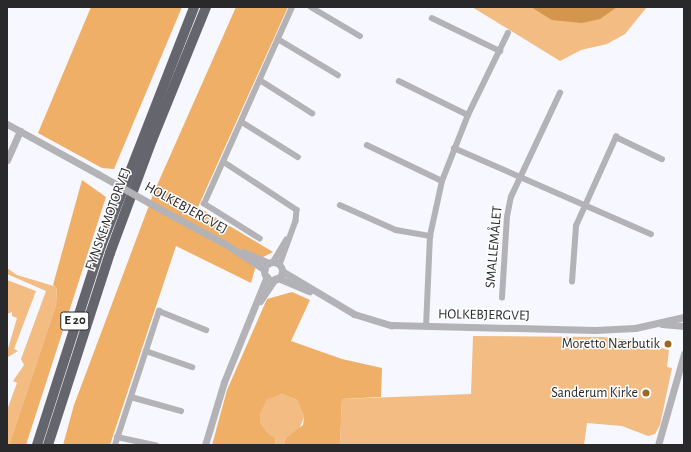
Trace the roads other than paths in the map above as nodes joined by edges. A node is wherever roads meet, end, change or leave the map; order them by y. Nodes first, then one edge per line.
1 (194, 7) edge
2 (206, 7) edge
3 (292, 7) edge
4 (311, 7) edge
5 (432, 18) dead end
6 (508, 33) dead end
7 (360, 36) dead end
8 (278, 39) junction
9 (500, 51) junction
10 (338, 75) dead end
11 (260, 80) junction
12 (399, 81) dead end
13 (560, 93) dead end
14 (312, 113) dead end
15 (468, 115) junction
16 (242, 122) junction
17 (7, 124) edge
18 (20, 132) junction
19 (367, 144) dead end
20 (454, 148) junction
21 (298, 157) dead end
22 (662, 159) dead end
23 (7, 160) edge
24 (224, 162) junction
25 (519, 176) junction
26 (442, 181) junction
27 (340, 205) dead end
28 (584, 205) junction
29 (651, 234) dead end
30 (430, 236) junction
31 (260, 238) dead end
32 (227, 245) junction
33 (276, 265) junction
34 (266, 273) junction
35 (277, 278) junction
36 (572, 282) dead end
37 (318, 294) junction
38 (502, 298) dead end
39 (251, 317) junction
40 (684, 317) edge
41 (656, 324) junction
42 (684, 326) edge
43 (426, 327) junction
44 (206, 330) dead end
45 (146, 351) junction
46 (684, 354) edge
47 (682, 363) edge
48 (192, 367) dead end
49 (130, 397) junction
50 (181, 411) dead end
51 (117, 436) junction
52 (37, 445) edge
53 (48, 445) edge
54 (115, 445) edge
55 (156, 445) edge
56 (205, 445) edge
57 (658, 445) edge

1 - 52 highway, FYNSKE MOTORVEJ / E 20
2 - 53 highway, FYNSKE MOTORVEJ / E 20
3 - 8 street
4 - 7 street
5 - 9 street
6 - 9 street
8 - 10 street
8 - 11 street
9 - 15 street
11 - 14 street
11 - 16 street
12 - 15 street
13 - 25 street, SMALLEMÅLET
15 - 20 street
16 - 21 street
16 - 24 street
17 - 18 street, HOLKEBJERGVEJ
18 - 23 street
18 - 32 street, HOLKEBJERGVEJ, bridge
19 - 26 street
20 - 25 street
20 - 26 street
22 - 28 street
24 - 31 street
24 - 33 street
25 - 28 street
25 - 38 street, SMALLEMÅLET
26 - 30 street
27 - 30 street
28 - 29 street
28 - 36 street
30 - 43 street
32 - 33 street, HOLKEBJERGVEJ
32 - 34 street, HOLKEBJERGVEJ
33 - 34 street
33 - 35 street
33 - 37 street, HOLKEBJERGVEJ
34 - 35 street, HOLKEBJERGVEJ
34 - 39 street
35 - 37 street, HOLKEBJERGVEJ
35 - 39 street
37 - 43 street, HOLKEBJERGVEJ
39 - 56 street
40 - 41 street, HOLKEBJERGVEJ
41 - 42 street, HOLKEBJERGVEJ
41 - 43 street, HOLKEBJERGVEJ
44 - 45 street
45 - 48 street
45 - 49 street
46 - 47 street
47 - 57 street
49 - 50 street
49 - 51 street
51 - 54 street
51 - 55 street

